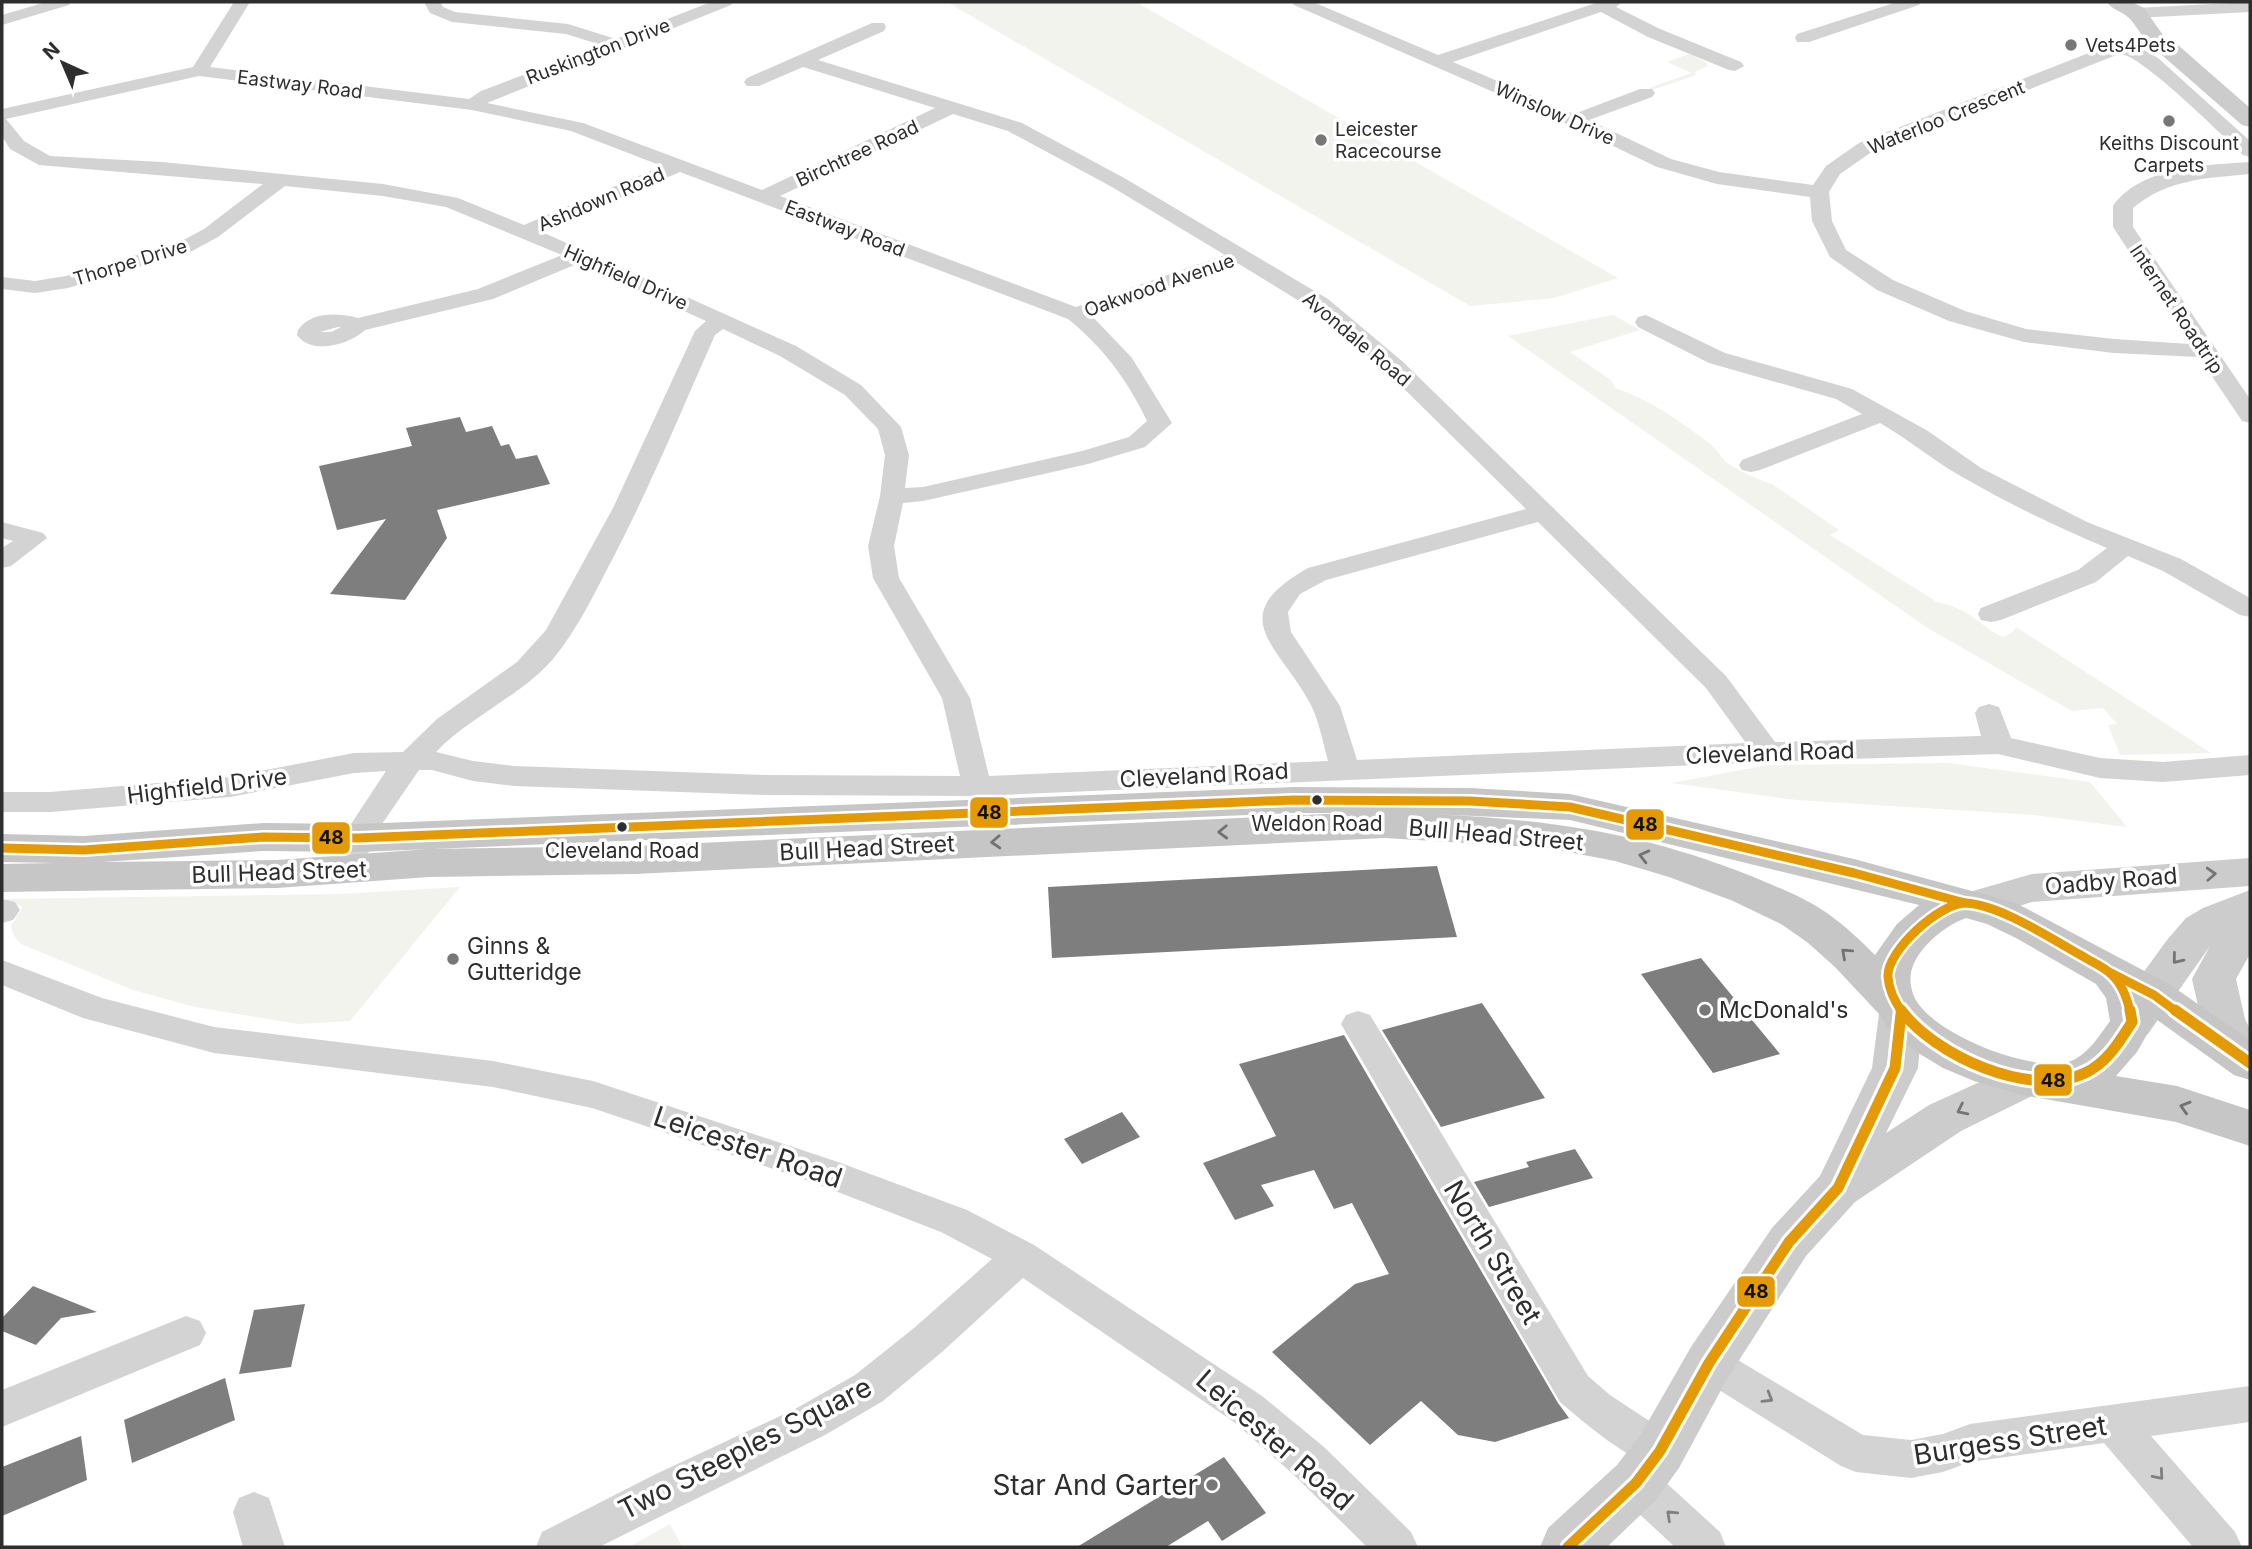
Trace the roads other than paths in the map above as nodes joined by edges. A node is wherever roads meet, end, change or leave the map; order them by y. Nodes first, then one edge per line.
1 (63, 2) edge
2 (242, 2) edge
3 (432, 2) edge
4 (725, 2) edge
5 (1300, 2) edge
6 (1913, 2) edge
7 (1608, 4) edge
8 (2127, 7) edge
9 (2250, 7) edge
10 (2, 20) edge
11 (878, 27) dead end
12 (1803, 31) dead end
13 (2157, 43) junction
14 (616, 44) junction
15 (2125, 46) junction
16 (803, 61) junction
17 (1438, 61) junction
18 (1735, 66) dead end
19 (199, 71) junction
20 (753, 82) dead end
21 (1646, 93) dead end
22 (472, 105) junction
23 (950, 108) junction
24 (2, 114) edge
25 (1573, 120) junction
26 (2250, 120) edge
27 (2, 123) edge
28 (2250, 151) edge
29 (678, 166) junction
30 (2250, 168) edge
31 (281, 180) junction
32 (1819, 192) junction
33 (762, 197) junction
34 (524, 232) junction
35 (580, 255) junction
36 (1243, 256) junction
37 (2, 282) edge
38 (1076, 314) junction
39 (722, 320) junction
40 (1646, 322) dead end
41 (357, 325) dead end
42 (2204, 351) junction
43 (1883, 414) junction
44 (2250, 416) edge
45 (1751, 465) dead end
46 (892, 496) junction
47 (1541, 513) junction
48 (2, 530) edge
49 (2124, 547) junction
50 (2, 560) edge
51 (2250, 609) edge
52 (1991, 614) dead end
53 (1989, 713) dead end
54 (1998, 745) junction
55 (1767, 752) junction
56 (411, 761) junction
57 (2250, 765) edge
58 (1345, 769) junction
59 (976, 786) junction
60 (2, 802) edge
61 (2, 848) edge
62 (351, 854) junction
63 (2250, 872) edge
64 (3, 900) edge
65 (1970, 904) junction
66 (2250, 905) edge
67 (2250, 933) edge
68 (2, 972) edge
69 (1897, 1008) junction
70 (2143, 1009) junction
71 (1358, 1024) dead end
72 (2246, 1060) edge
73 (2035, 1081) junction
74 (2250, 1128) edge
75 (1838, 1188) junction
76 (1021, 1256) junction
77 (187, 1333) dead end
78 (1709, 1363) junction
79 (2250, 1404) edge
80 (2, 1409) edge
81 (2114, 1423) junction
82 (1648, 1467) junction
83 (557, 1547) edge
84 (1396, 1547) edge
85 (1568, 1547) edge
86 (1705, 1547) edge
87 (2220, 1547) edge

1 - 10 street
2 - 19 street
3 - 14 street
4 - 14 street, Ruskington Drive
5 - 17 street, Winslow Drive
6 - 12 street
7 - 17 street
7 - 18 street
8 - 9 street
8 - 13 main road
11 - 16 street
13 - 15 street, Waterloo Crescent
13 - 26 main road
14 - 22 street, Ruskington Drive
15 - 28 street
15 - 32 street, Waterloo Crescent
16 - 20 street
16 - 23 street, Avondale Road
17 - 25 street, Winslow Drive
19 - 22 street, Eastway Road
19 - 24 street, Eastway Road
21 - 25 street
22 - 29 street, Eastway Road
23 - 33 street, Birchtree Road
23 - 36 street, Avondale Road
25 - 32 street, Winslow Drive
27 - 31 street, Highfield Drive
29 - 33 street, Eastway Road
29 - 34 street, Ashdown Road
30 - 42 street, Internet Roadtrip
31 - 34 street, Highfield Drive
31 - 37 street, Thorpe Drive
32 - 42 street
33 - 38 street, Eastway Road
34 - 35 street, Highfield Drive
35 - 39 street, Highfield Drive
35 - 41 street
36 - 38 street, Oakwood Avenue
36 - 47 street, Avondale Road
38 - 46 street, Eastway Road
39 - 46 street
39 - 56 street, Highfield Drive
40 - 43 street
42 - 44 street, Internet Roadtrip
43 - 45 street
43 - 49 street
46 - 59 street
47 - 55 street, Avondale Road
47 - 58 street
48 - 50 street
49 - 51 street
49 - 52 street
53 - 54 street
54 - 55 street, Cleveland Road
54 - 57 street, Cleveland Road
55 - 58 street, Cleveland Road
56 - 59 street, Cleveland Road
56 - 60 street, Highfield Drive
56 - 62 street, Highfield Drive
58 - 59 street, Cleveland Road
61 - 62 main road, Bull Head Street
62 - 64 main road, Bull Head Street
62 - 65 main road, Bull Head Street
69 -> 62 main road, Bull Head Street
65 -> 63 main road, Oadby Road
65 - 69 main road
65 - 70 main road
66 -> 70 main road
67 - 72 main road
68 - 76 street, Leicester Road
69 - 73 main road
69 - 75 main road
70 - 72 main road
70 - 73 main road
71 - 82 street, North Street
74 -> 73 main road
73 -> 75 main road
75 - 78 main road
76 - 83 street, Two Steeples Square
76 - 84 street, Leicester Road
77 - 80 street
78 -> 81 street, Burgess Street
78 - 82 main road
79 - 81 street, Burgess Street
81 -> 87 street
82 - 85 main road
86 -> 82 street, North Street

